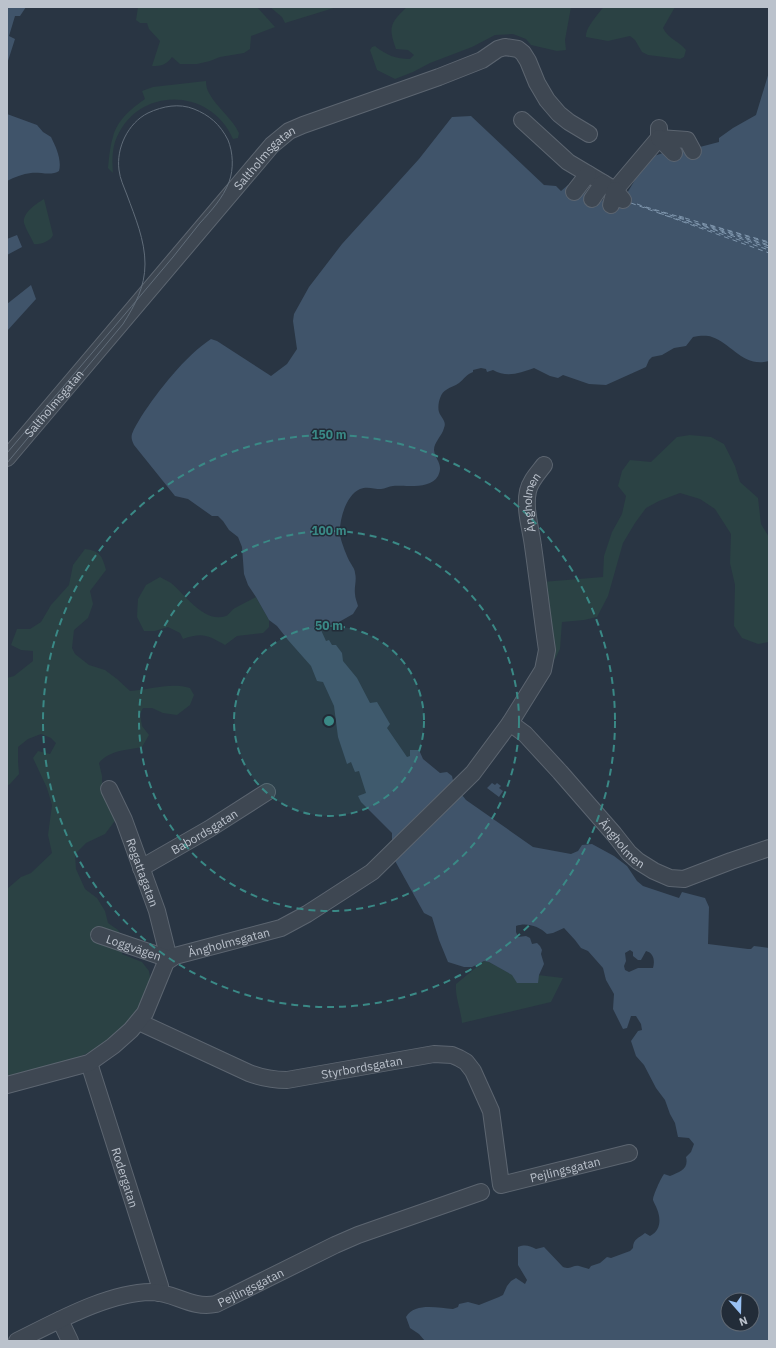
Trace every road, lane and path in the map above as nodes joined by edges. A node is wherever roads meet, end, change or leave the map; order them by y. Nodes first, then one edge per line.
1 (522, 120) dead end
2 (659, 133) junction
3 (589, 134) dead end
4 (693, 151) dead end
5 (674, 153) dead end
6 (588, 174) junction
7 (574, 192) dead end
8 (613, 195) junction
9 (592, 199) dead end
10 (7, 458) edge
11 (544, 465) dead end
12 (510, 723) junction
13 (458, 786) joint
14 (109, 789) dead end
15 (267, 792) dead end
16 (769, 848) edge
17 (141, 868) junction
18 (99, 935) dead end
19 (170, 959) junction
20 (139, 1022) junction
21 (89, 1062) junction
22 (7, 1085) edge
23 (628, 1153) dead end
24 (501, 1185) joint
25 (481, 1192) dead end
26 (159, 1293) junction
27 (60, 1320) junction
28 (17, 1341) edge
29 (70, 1341) edge

1 - 6 street
2 - 4 street
2 - 5 street
2 - 8 street
3 - 10 street, Saltholmsgatan
6 - 7 street
6 - 8 street
8 - 9 street
11 - 12 street, Ängholmen
12 - 13 street, Ängholmen
12 - 16 street, Ängholmen
13 - 19 street, Ängholmsgatan
14 - 17 street, Regattagatan
15 - 17 street, Babordsgatan
17 - 19 street, Regattagatan
18 - 19 street, Loggvägen
19 - 20 street
20 - 21 street
20 - 24 street, Styrbordsgatan
21 - 22 street
21 - 26 street, Rodergatan
23 - 24 street, Pejlingsgatan
25 - 26 street, Pejlingsgatan
26 - 27 street, Pejlingsgatan
27 - 28 street, Pejlingsgatan
27 - 29 street

